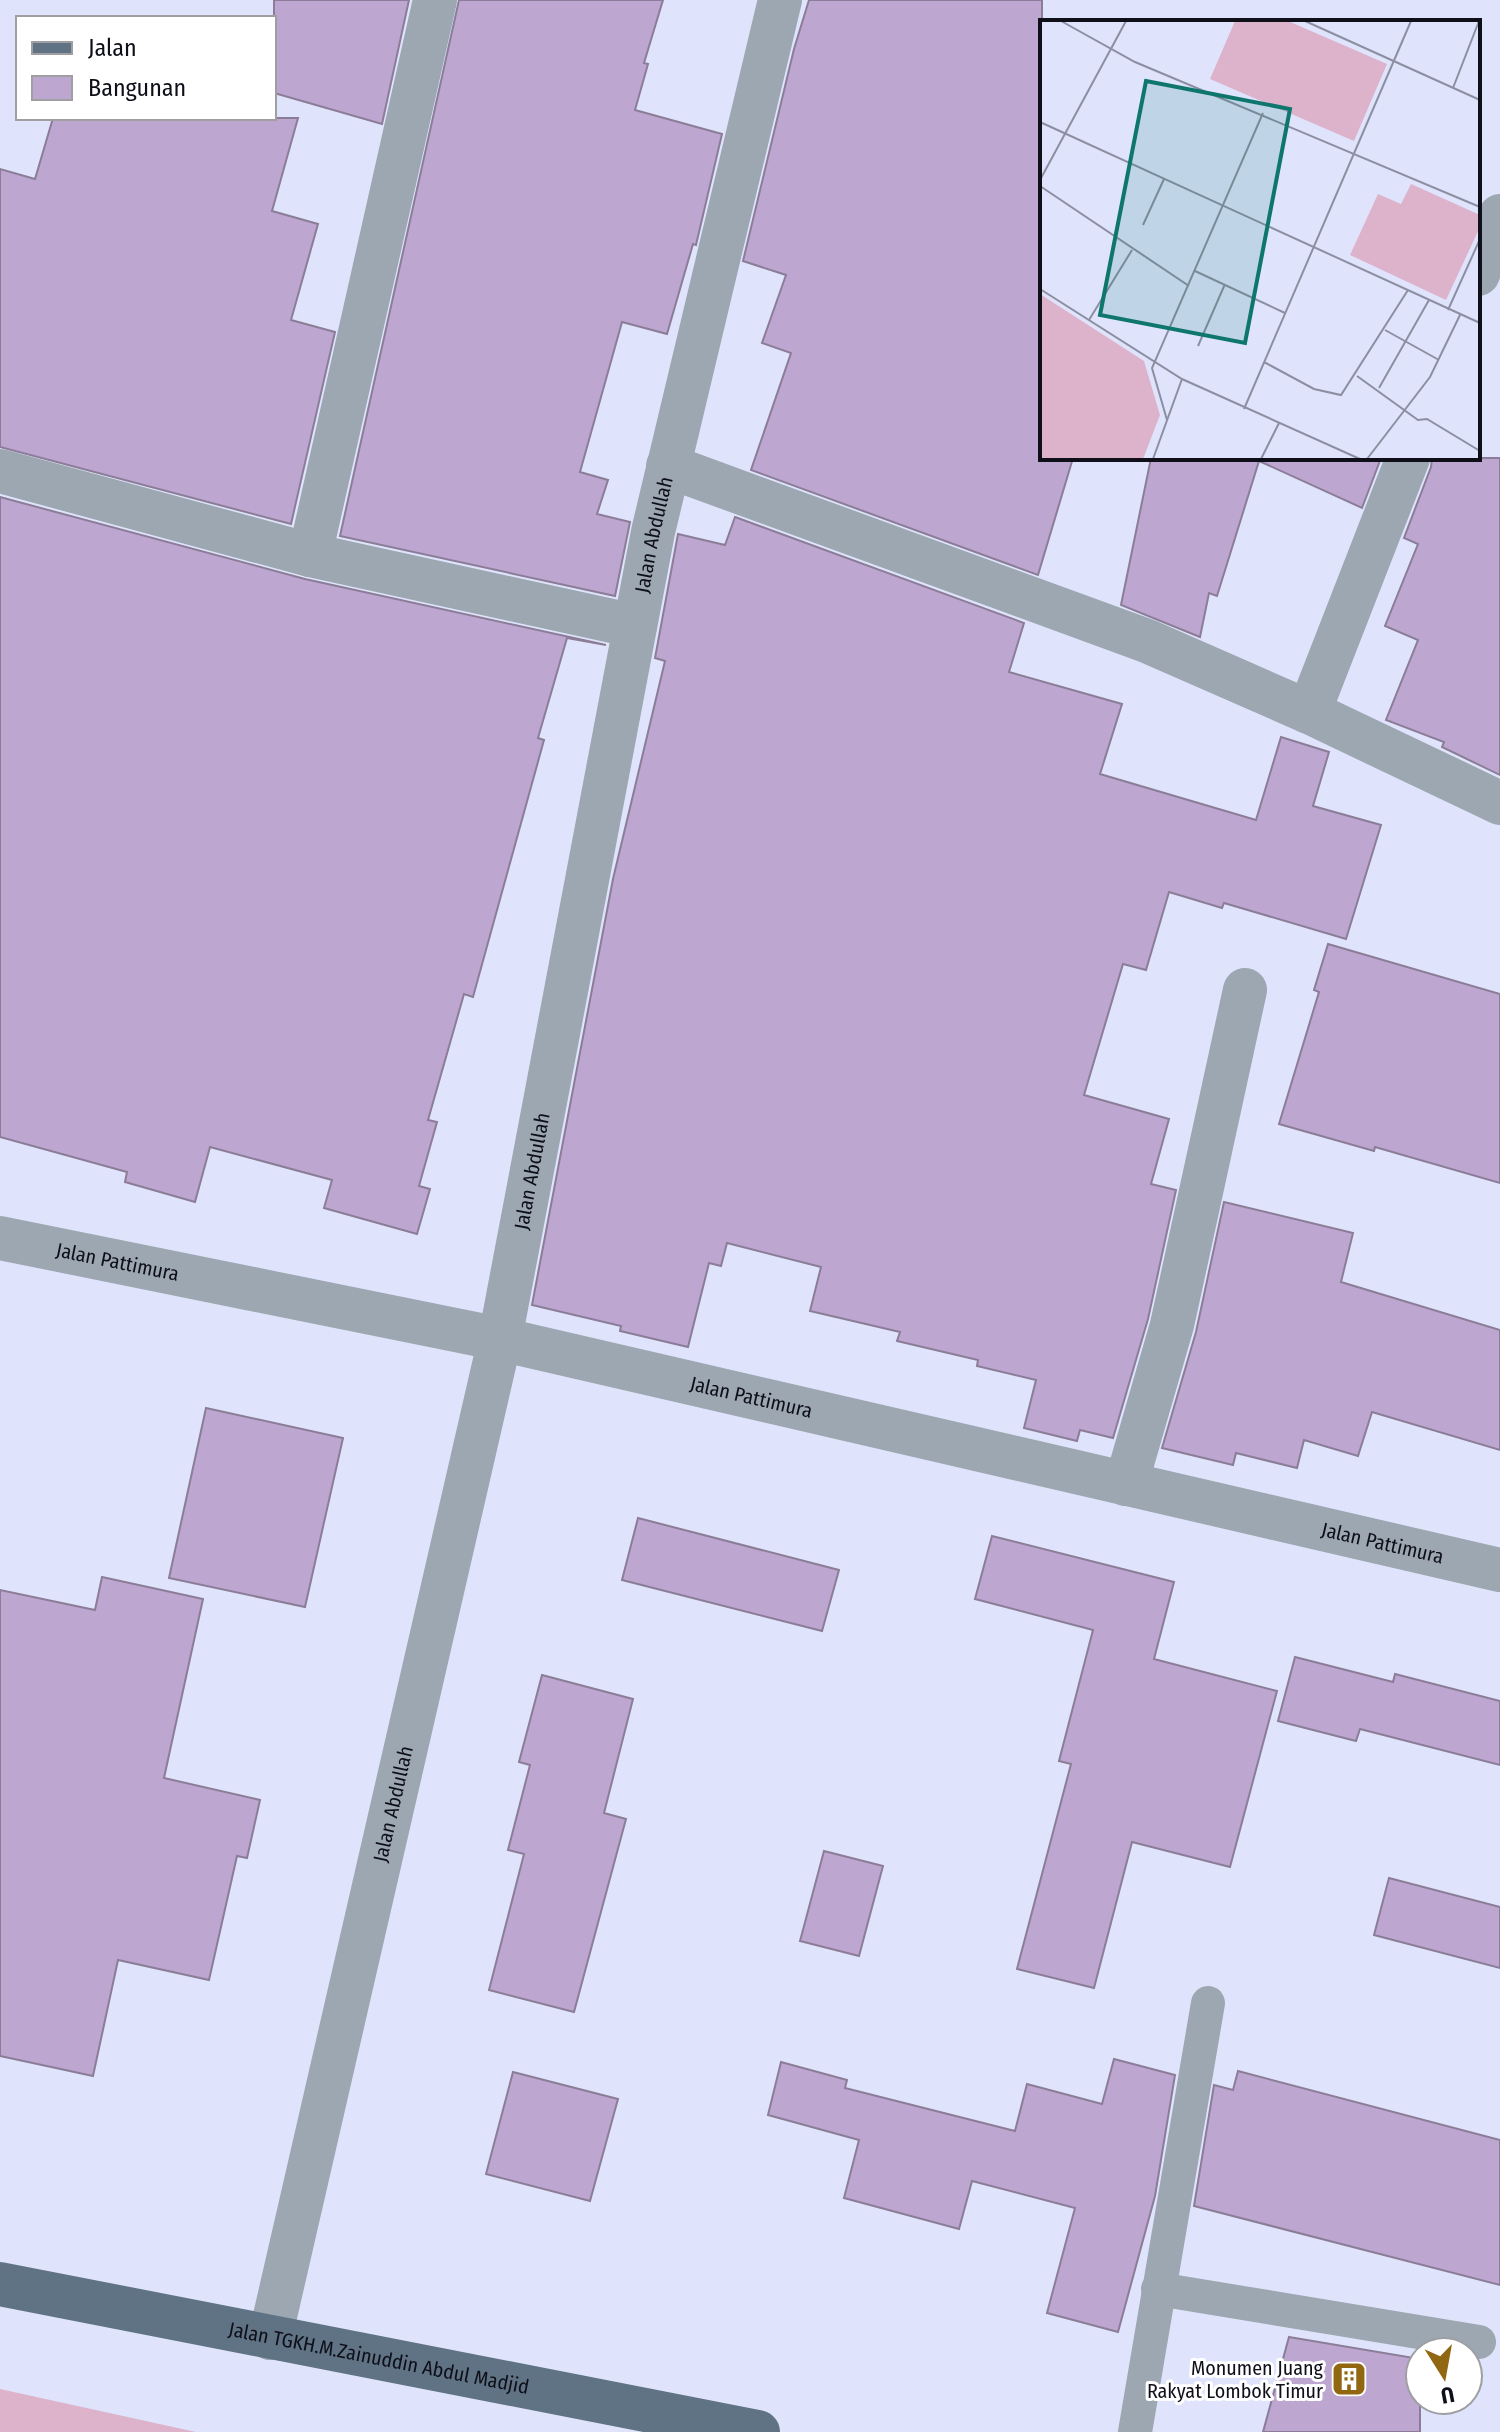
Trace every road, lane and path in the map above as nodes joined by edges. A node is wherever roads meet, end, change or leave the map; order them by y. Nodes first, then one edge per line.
1 (435, 0) edge
2 (780, 0) edge
3 (1500, 216) edge
4 (1480, 269) edge
5 (1407, 460) edge
6 (668, 466) junction
7 (0, 471) edge
8 (310, 555) junction
9 (635, 626) junction
10 (1309, 712) junction
11 (1500, 803) edge
12 (1245, 990) dead end
13 (0, 1238) edge
14 (500, 1339) junction
15 (1126, 1484) junction
16 (1500, 1570) edge
17 (1208, 2003) dead end
18 (0, 2284) edge
19 (1158, 2289) junction
20 (1443, 2336) edge
21 (270, 2338) junction
22 (758, 2432) edge
23 (1135, 2432) edge

1 - 8 street
2 - 6 street, Jalan Abdullah
3 - 4 street
5 - 10 street
6 - 9 street, Jalan Abdullah
6 - 10 street
7 - 8 street
8 - 9 street
9 - 14 street, Jalan Abdullah
10 - 11 street
12 - 15 street
13 - 14 street, Jalan Pattimura
14 - 15 street, Jalan Pattimura
14 - 21 street, Jalan Abdullah
15 - 16 street, Jalan Pattimura
17 - 19 lane
18 - 21 main road, Jalan TGKH.M.Zainuddin Abdul Madjid
19 - 20 lane
19 - 23 lane
21 - 22 main road, Jalan TGKH.M.Zainuddin Abdul Madjid

